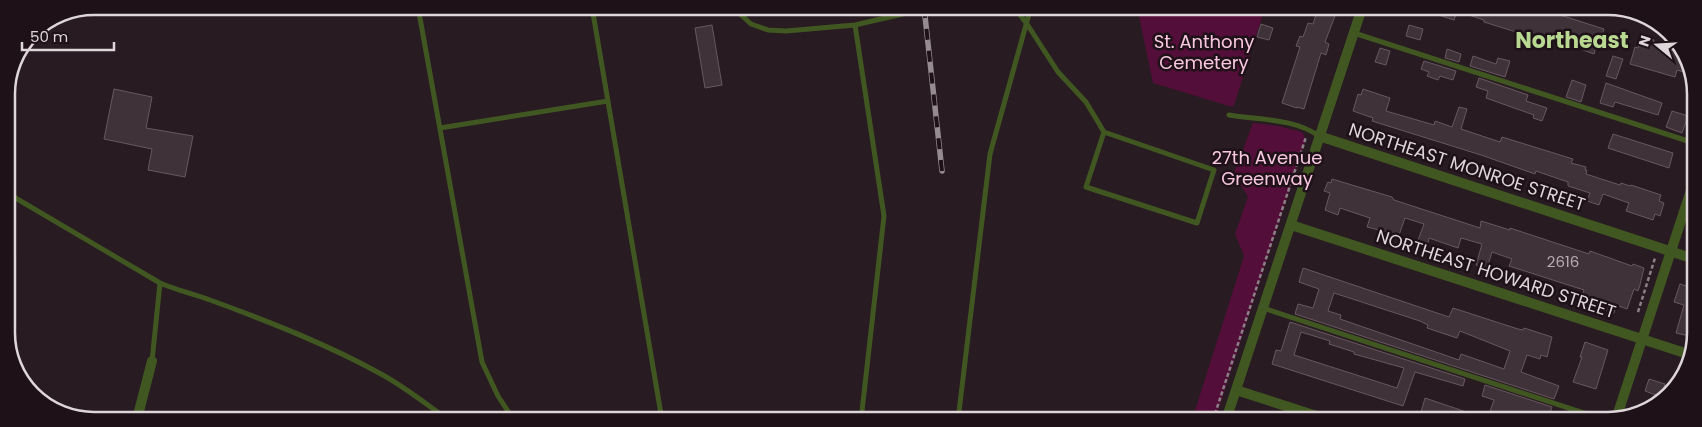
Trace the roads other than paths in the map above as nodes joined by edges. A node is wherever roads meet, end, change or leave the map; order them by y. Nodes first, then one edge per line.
1 (419, 15) edge
2 (593, 15) edge
3 (741, 15) edge
4 (898, 15) edge
5 (1020, 15) edge
6 (1029, 15) edge
7 (1359, 15) edge
8 (1027, 24) junction
9 (855, 25) junction
10 (1353, 33) junction
11 (608, 101) junction
12 (1229, 115) dead end
13 (440, 128) junction
14 (1104, 132) junction
15 (1320, 136) junction
16 (1687, 141) edge
17 (15, 199) edge
18 (1687, 202) edge
19 (1291, 224) junction
20 (1671, 251) junction
21 (1687, 257) edge
22 (160, 283) junction
23 (1263, 308) junction
24 (1642, 339) junction
25 (1684, 353) edge
26 (152, 361) joint
27 (1236, 390) junction
28 (1619, 411) edge
29 (139, 412) edge
30 (437, 412) edge
31 (508, 412) edge
32 (661, 412) edge
33 (862, 412) edge
34 (959, 412) edge
35 (1229, 412) edge
36 (1304, 412) edge
37 (1581, 412) edge

1 - 13 lane
2 - 11 lane
3 - 9 lane
4 - 9 lane
5 - 8 lane
6 - 8 lane
7 - 10 street
8 - 14 lane
8 - 34 lane
9 - 33 lane
10 - 15 street
10 - 16 lane
11 - 13 lane
11 - 32 lane
12 - 15 lane, NORTHEAST MONROE STREET
13 - 31 lane
14 - 14 lane
15 - 19 street
15 - 20 street, NORTHEAST MONROE STREET
17 - 22 lane
18 - 20 street
19 - 23 street
19 - 24 street, NORTHEAST HOWARD STREET
20 - 21 street, NORTHEAST MONROE STREET
20 - 24 street
22 - 26 lane
22 - 30 lane
23 - 27 street
23 - 37 lane
24 - 25 street, NORTHEAST HOWARD STREET
24 - 28 street
26 - 29 street
27 - 35 street
27 - 36 street

